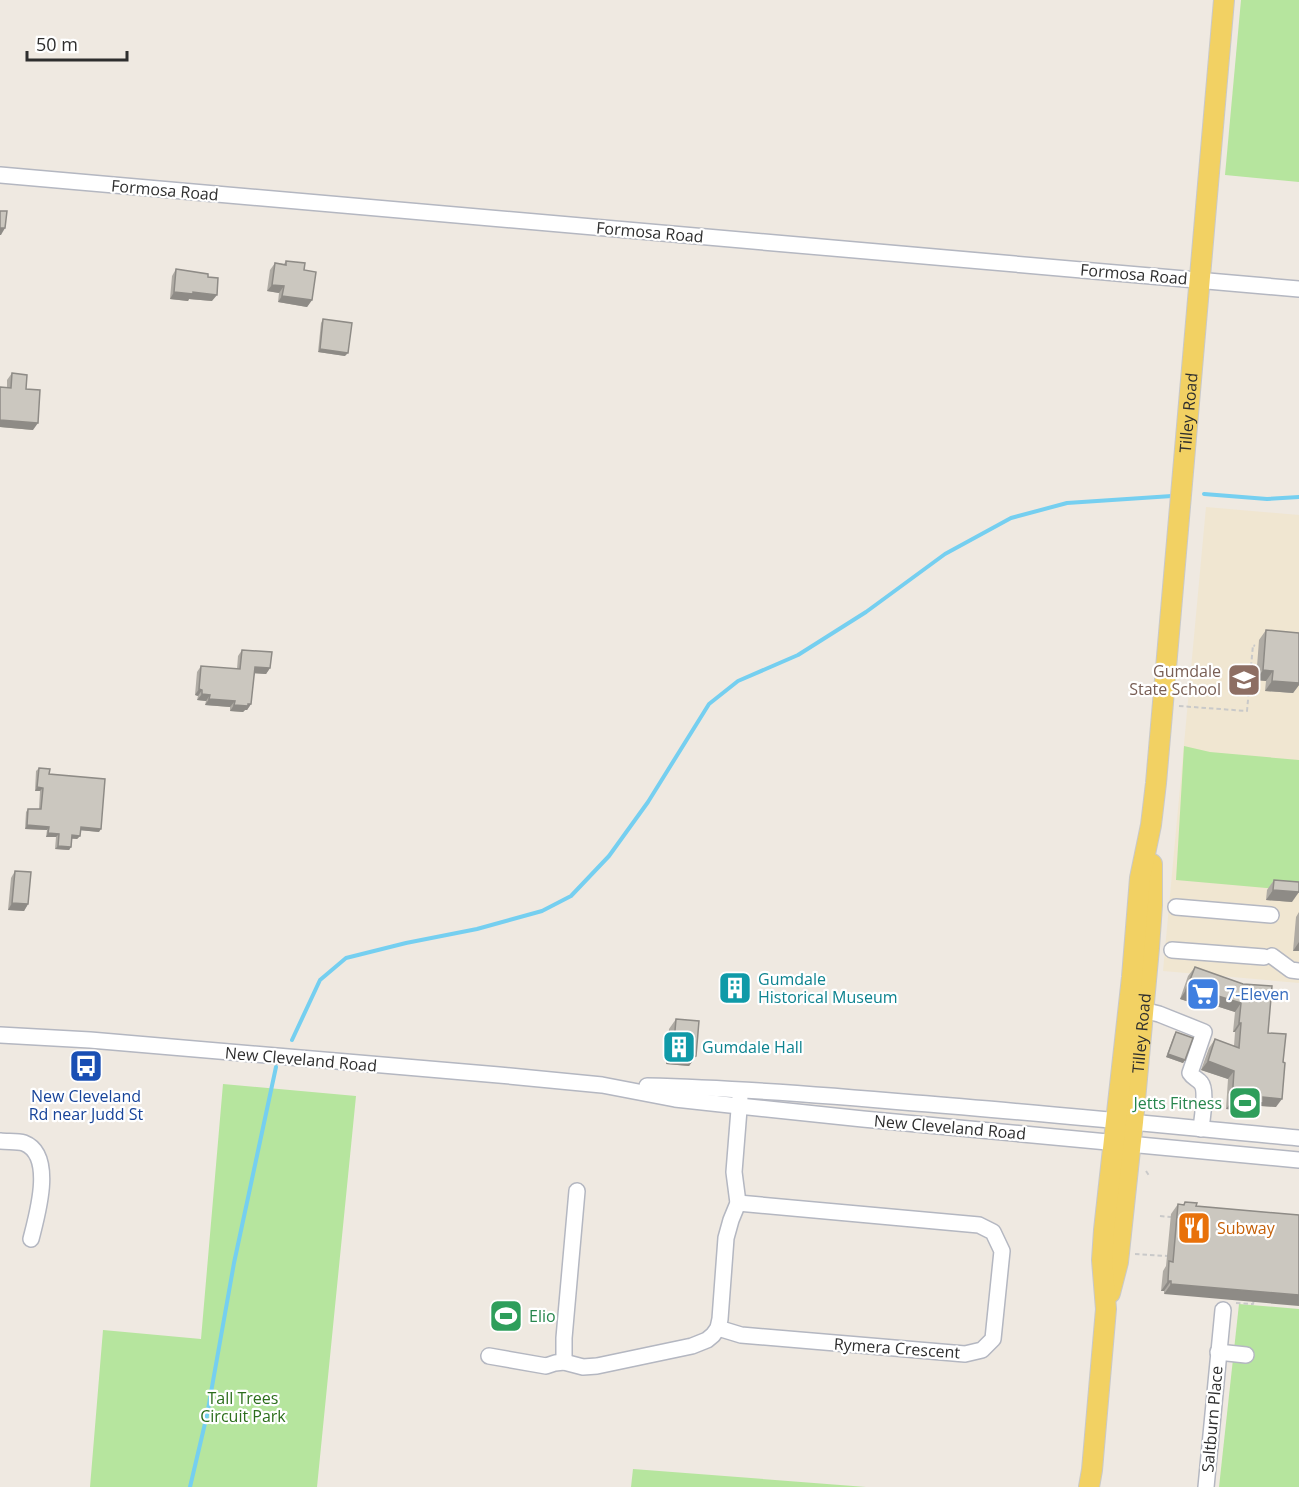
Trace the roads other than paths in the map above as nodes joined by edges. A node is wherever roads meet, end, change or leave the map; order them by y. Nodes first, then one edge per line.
1 (1224, 0) edge
2 (0, 175) edge
3 (1199, 280) junction
4 (1299, 289) edge
5 (1151, 825) junction
6 (1176, 907) dead end
7 (1271, 915) dead end
8 (1172, 950) dead end
9 (1299, 971) edge
10 (1143, 1010) junction
11 (0, 1035) edge
12 (602, 1086) junction
13 (741, 1089) junction
14 (739, 1106) junction
15 (1124, 1121) junction
16 (1201, 1129) junction
17 (1299, 1138) edge
18 (0, 1141) edge
19 (1122, 1143) junction
20 (1299, 1160) edge
21 (577, 1191) dead end
22 (738, 1203) junction
23 (31, 1239) dead end
24 (1223, 1310) road end
25 (718, 1328) junction
26 (1218, 1352) junction
27 (1246, 1355) dead end
28 (489, 1356) dead end
29 (564, 1362) junction
30 (1089, 1487) edge
31 (1206, 1487) edge

1 - 3 main road, Tilley Road
2 - 3 street, Formosa Road
3 - 4 street, Formosa Road
3 - 5 main road, Tilley Road
5 - 10 main road, Tilley Road
5 - 15 main road, Tilley Road
6 - 7 street
8 - 9 street
10 - 15 main road, Tilley Road
10 - 16 street
11 - 12 street, New Cleveland Road
12 - 13 street, New Cleveland Road
12 - 14 street, New Cleveland Road
13 - 14 street
13 - 15 street, New Cleveland Road
14 - 19 street, New Cleveland Road
14 - 22 street
15 - 16 street, New Cleveland Road
15 - 19 main road, Tilley Road
16 - 17 street, New Cleveland Road
18 - 23 street
19 - 20 street, New Cleveland Road
19 - 30 main road, Tilley Road
21 - 29 street
22 - 25 street
22 - 25 street, Rymera Crescent
24 - 26 street, Saltburn Place
25 - 29 street
26 - 27 street, Saltburn Place
26 - 31 street, Saltburn Place
28 - 29 street

